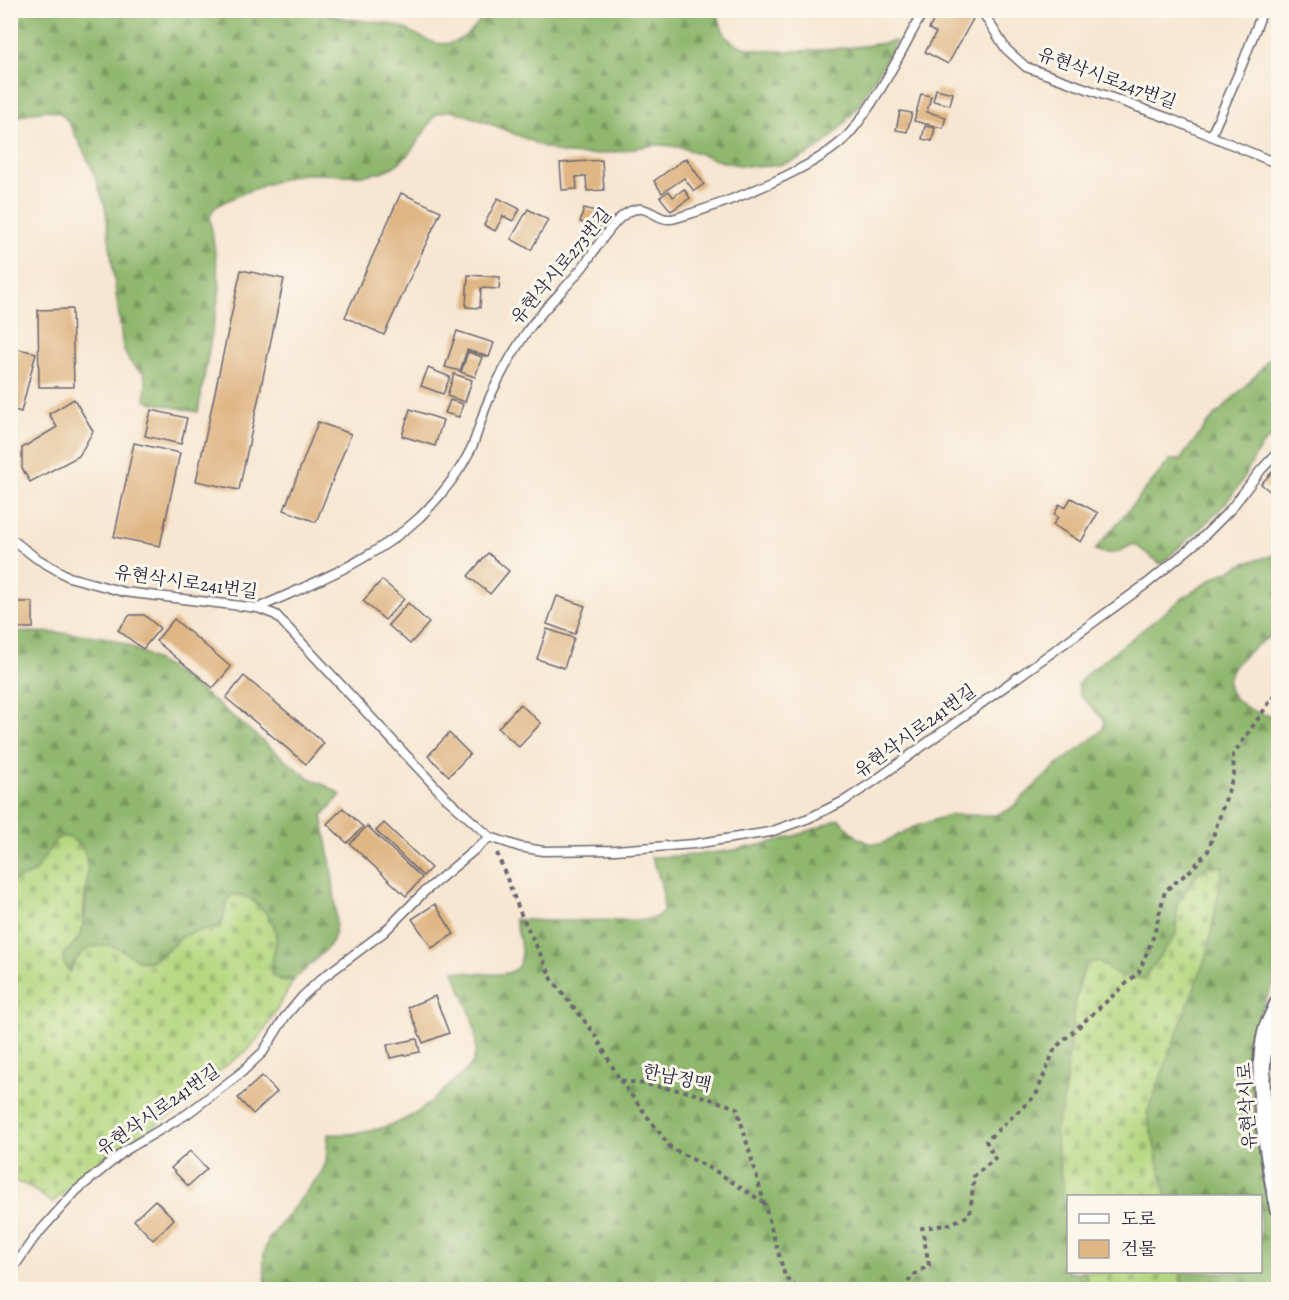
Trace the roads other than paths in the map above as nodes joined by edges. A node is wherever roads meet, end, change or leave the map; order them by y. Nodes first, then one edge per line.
1 (924, 10) edge
2 (980, 10) edge
3 (1263, 10) edge
4 (1210, 135) junction
5 (1278, 164) edge
6 (1278, 453) edge
7 (10, 538) edge
8 (258, 608) junction
9 (490, 837) junction
10 (1278, 1004) edge
11 (1278, 1208) edge
12 (10, 1273) edge

1 - 8 lane, 유현삭시로273번길
2 - 4 lane, 유현삭시로247번길
3 - 4 lane
4 - 5 lane, 유현삭시로247번길
6 - 9 lane, 유현삭시로241번길
7 - 8 lane, 유현삭시로241번길
8 - 9 lane, 유현삭시로241번길
9 - 12 lane, 유현삭시로241번길
10 - 11 street, 유현삭시로

